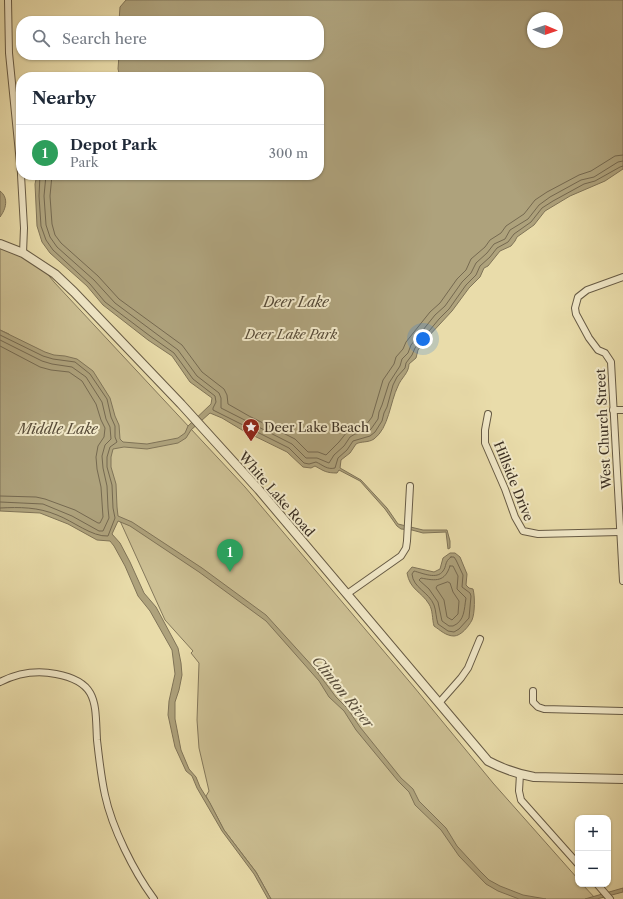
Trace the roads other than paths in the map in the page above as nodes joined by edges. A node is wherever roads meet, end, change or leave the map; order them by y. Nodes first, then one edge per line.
1 (8, 0) edge
2 (16, 124) edge
3 (21, 180) edge
4 (0, 244) edge
5 (23, 253) junction
6 (623, 277) edge
7 (613, 410) junction
8 (623, 410) edge
9 (488, 414) dead end
10 (410, 486) dead end
11 (620, 532) junction
12 (623, 581) edge
13 (348, 594) junction
14 (480, 639) dead end
15 (0, 682) edge
16 (533, 691) dead end
17 (439, 703) junction
18 (623, 711) edge
19 (520, 774) junction
20 (623, 779) edge
21 (575, 861) edge
22 (600, 887) edge
23 (154, 899) edge
24 (610, 899) edge

1 - 2 street
3 - 5 street
4 - 5 street, White Lake Road
5 - 13 street, White Lake Road
6 - 7 street, West Church Street
7 - 8 street
7 - 11 street, West Church Street
9 - 11 street, Hillside Drive
10 - 13 street
11 - 12 street, West Church Street
13 - 17 street, White Lake Road
14 - 17 street
15 - 23 street
16 - 18 street
17 - 19 street, White Lake Road
19 - 20 street, White Lake Road
19 - 21 street
22 - 24 street

